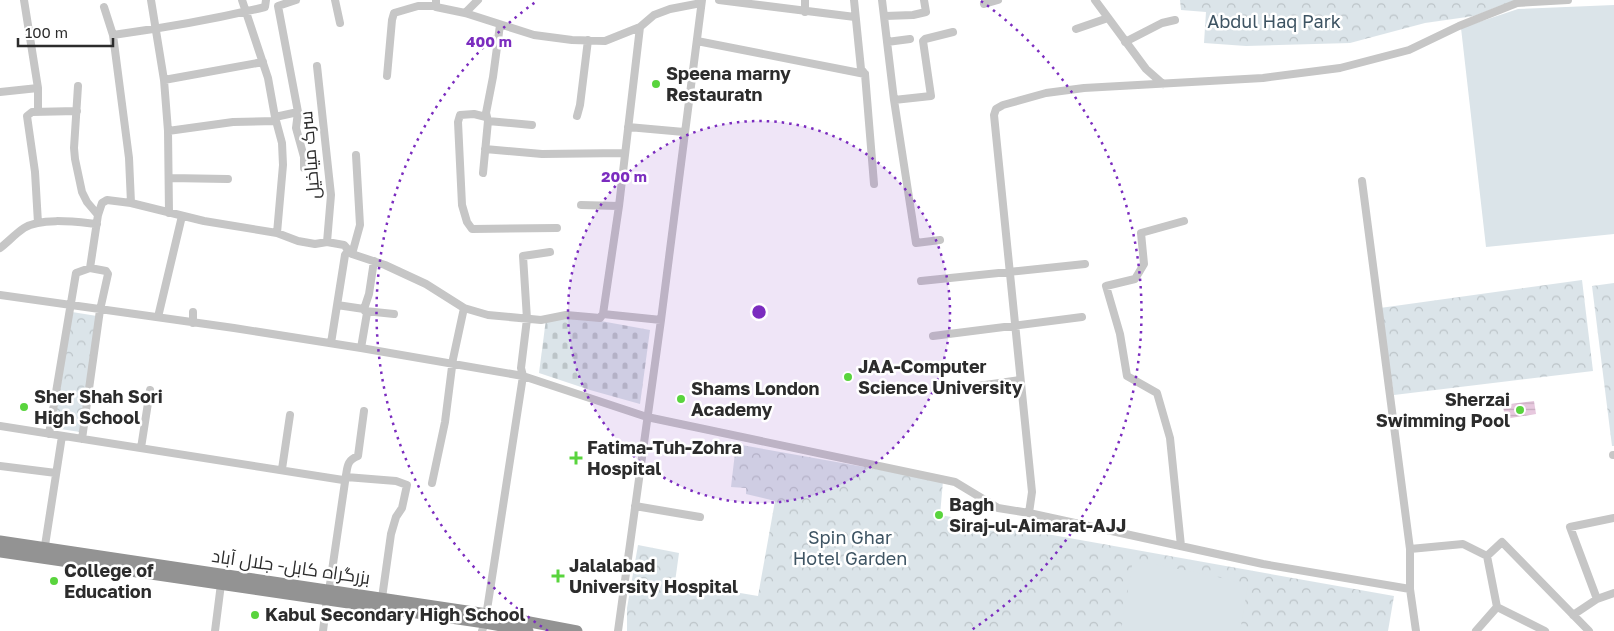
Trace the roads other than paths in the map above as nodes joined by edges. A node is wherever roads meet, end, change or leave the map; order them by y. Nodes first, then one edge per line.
1 (24, 0) edge
2 (151, 0) edge
3 (242, 0) edge
4 (266, 0) edge
5 (296, 0) edge
6 (335, 0) edge
7 (478, 0) edge
8 (719, 0) edge
9 (805, 0) edge
10 (854, 0) edge
11 (882, 0) edge
12 (924, 0) edge
13 (998, 0) edge
14 (1095, 0) edge
15 (1568, 0) edge
16 (701, 2) edge
17 (436, 3) edge
18 (984, 4) dead end
19 (104, 7) dead end
20 (245, 12) junction
21 (806, 12) junction
22 (465, 13) junction
23 (855, 16) junction
24 (884, 16) junction
25 (1108, 18) junction
26 (1175, 20) dead end
27 (340, 23) dead end
28 (500, 25) junction
29 (640, 27) junction
30 (156, 29) junction
31 (1076, 29) dead end
32 (953, 32) dead end
33 (113, 35) junction
34 (910, 39) dead end
35 (588, 40) junction
36 (696, 41) junction
37 (887, 42) junction
38 (1125, 42) junction
39 (263, 62) junction
40 (317, 66) dead end
41 (865, 74) junction
42 (387, 76) dead end
43 (164, 80) junction
44 (1163, 84) junction
45 (78, 86) dead end
46 (38, 88) junction
47 (0, 92) edge
48 (894, 100) junction
49 (77, 111) junction
50 (38, 112) junction
51 (298, 112) junction
52 (577, 116) dead end
53 (276, 119) junction
54 (487, 119) junction
55 (532, 125) dead end
56 (628, 127) junction
57 (168, 131) junction
58 (684, 132) junction
59 (486, 149) junction
60 (624, 153) junction
61 (356, 156) dead end
62 (304, 168) dead end
63 (483, 174) dead end
64 (170, 178) junction
65 (228, 179) dead end
66 (1362, 181) dead end
67 (874, 184) dead end
68 (131, 203) junction
69 (582, 205) dead end
70 (619, 206) junction
71 (169, 213) junction
72 (182, 216) junction
73 (98, 220) junction
74 (1184, 221) dead end
75 (38, 223) junction
76 (557, 228) dead end
77 (277, 232) junction
78 (940, 240) dead end
79 (327, 242) junction
80 (0, 248) edge
81 (550, 252) dead end
82 (350, 253) junction
83 (374, 261) junction
84 (1085, 264) dead end
85 (90, 268) junction
86 (1010, 272) junction
87 (922, 281) dead end
88 (0, 295) edge
89 (69, 305) junction
90 (337, 305) junction
91 (464, 308) junction
92 (100, 310) junction
93 (365, 310) junction
94 (193, 312) dead end
95 (394, 314) dead end
96 (603, 314) junction
97 (158, 317) junction
98 (1082, 317) dead end
99 (527, 318) junction
100 (661, 320) junction
101 (193, 323) junction
102 (1015, 326) junction
103 (933, 336) dead end
104 (331, 343) junction
105 (361, 348) junction
106 (453, 364) junction
107 (523, 376) junction
108 (1020, 380) junction
109 (150, 390) dead end
110 (943, 391) dead end
111 (364, 411) dead end
112 (290, 415) dead end
113 (647, 417) junction
114 (0, 426) edge
115 (50, 434) junction
116 (62, 436) junction
117 (82, 439) junction
118 (141, 448) junction
119 (0, 466) edge
120 (282, 469) junction
121 (56, 473) junction
122 (346, 479) junction
123 (432, 483) dead end
124 (634, 506) junction
125 (1029, 513) junction
126 (700, 517) dead end
127 (1614, 518) edge
128 (0, 541) edge
129 (1181, 546) junction
130 (1410, 549) junction
131 (0, 552) edge
132 (44, 553) junction
133 (1487, 556) junction
134 (221, 584) junction
135 (1410, 589) junction
136 (1614, 593) edge
137 (328, 595) junction
138 (382, 598) junction
139 (1597, 598) junction
140 (1497, 607) junction
141 (1573, 615) junction
142 (485, 623) edge
143 (215, 631) edge
144 (322, 631) edge
145 (528, 631) edge
146 (577, 631) edge
147 (618, 631) edge
148 (1416, 631) edge
149 (1476, 631) edge
150 (1545, 631) edge
151 (1589, 631) edge

1 - 46 street
2 - 30 street
3 - 20 street
4 - 20 street
5 - 51 street
6 - 27 street
7 - 22 street
8 - 21 street
9 - 21 street
10 - 23 street
11 - 24 street
12 - 24 street
13 - 18 street
14 - 25 street
15 - 44 street
16 - 29 street
16 - 36 street
17 - 22 street
17 - 42 street
19 - 33 street
20 - 30 street
20 - 39 street
21 - 23 street
22 - 28 street
23 - 41 street
24 - 37 street
25 - 31 street
25 - 38 street
26 - 38 street
28 - 35 street
28 - 54 street
29 - 35 street
29 - 56 street
30 - 33 street
30 - 43 street
32 - 48 street
33 - 68 street
34 - 37 street
35 - 52 street
36 - 41 street
36 - 58 street
37 - 48 street
38 - 44 street
39 - 43 street
39 - 53 street
40 - 79 street, سرک میاخیل
41 - 67 street
43 - 57 street
44 - 86 street
45 - 49 street
46 - 47 street
46 - 50 street
48 - 78 street
49 - 50 street
49 - 73 street
50 - 75 street
51 - 53 street
51 - 62 street
53 - 57 street
53 - 77 street
54 - 55 street
54 - 59 street
54 - 76 street
56 - 58 street
56 - 60 street
57 - 64 street
58 - 100 street
59 - 60 street
59 - 63 street
60 - 70 street
61 - 82 street
64 - 65 street
64 - 71 street
66 - 130 street
68 - 71 street
68 - 73 street
69 - 70 street
70 - 96 street
71 - 72 street
72 - 77 street
72 - 97 street
73 - 75 street
73 - 85 street
74 - 129 street
75 - 80 street
77 - 79 street
79 - 82 street
81 - 99 street
82 - 83 street
82 - 90 street
83 - 91 street
83 - 93 street
84 - 86 street
85 - 89 street
85 - 92 street
86 - 87 street
86 - 102 street
88 - 89 street
89 - 92 street
89 - 115 street
90 - 93 street
90 - 104 street
91 - 99 street
91 - 106 street
92 - 97 street
92 - 117 street
93 - 95 street
93 - 105 street
94 - 101 street
96 - 99 street
96 - 100 street
97 - 101 street
98 - 102 street
99 - 107 street
100 - 113 street
101 - 104 street
102 - 103 street
102 - 108 street
104 - 105 street
105 - 106 street
106 - 107 street
106 - 123 street
107 - 113 street
107 - 142 street
108 - 110 street
108 - 125 street
109 - 118 street
111 - 122 street
112 - 120 street
113 - 124 street
113 - 125 street
114 - 115 street
115 - 116 street
116 - 117 street
116 - 121 street
117 - 118 street
118 - 120 street
119 - 121 street
120 - 122 street
121 - 132 street
122 - 137 street
122 - 138 street
124 - 126 street
124 - 147 street
125 - 129 street
127 - 139 street
128 - 132 highway, بزرگراه کابل- جلال آباد
129 - 135 street
130 - 133 street
130 - 135 street
131 - 132 highway, بزرگراه کابل- جلال آباد
132 - 134 highway, بزرگراه کابل- جلال آباد
132 - 137 highway, بزرگراه کابل- جلال آباد
133 - 140 street
133 - 141 street
134 - 137 highway, بزرگراه کابل- جلال آباد
134 - 143 street
135 - 148 street
136 - 139 street
137 - 138 highway, بزرگراه کابل- جلال آباد
137 - 142 highway, بزرگراه کابل- جلال آباد
137 - 144 street
138 - 142 highway, بزرگراه کابل- جلال آباد
139 - 141 street
140 - 149 street
140 - 150 street
141 - 151 street
142 - 145 highway, بزرگراه کابل- جلال آباد
142 - 146 highway, بزرگراه کابل- جلال آباد

